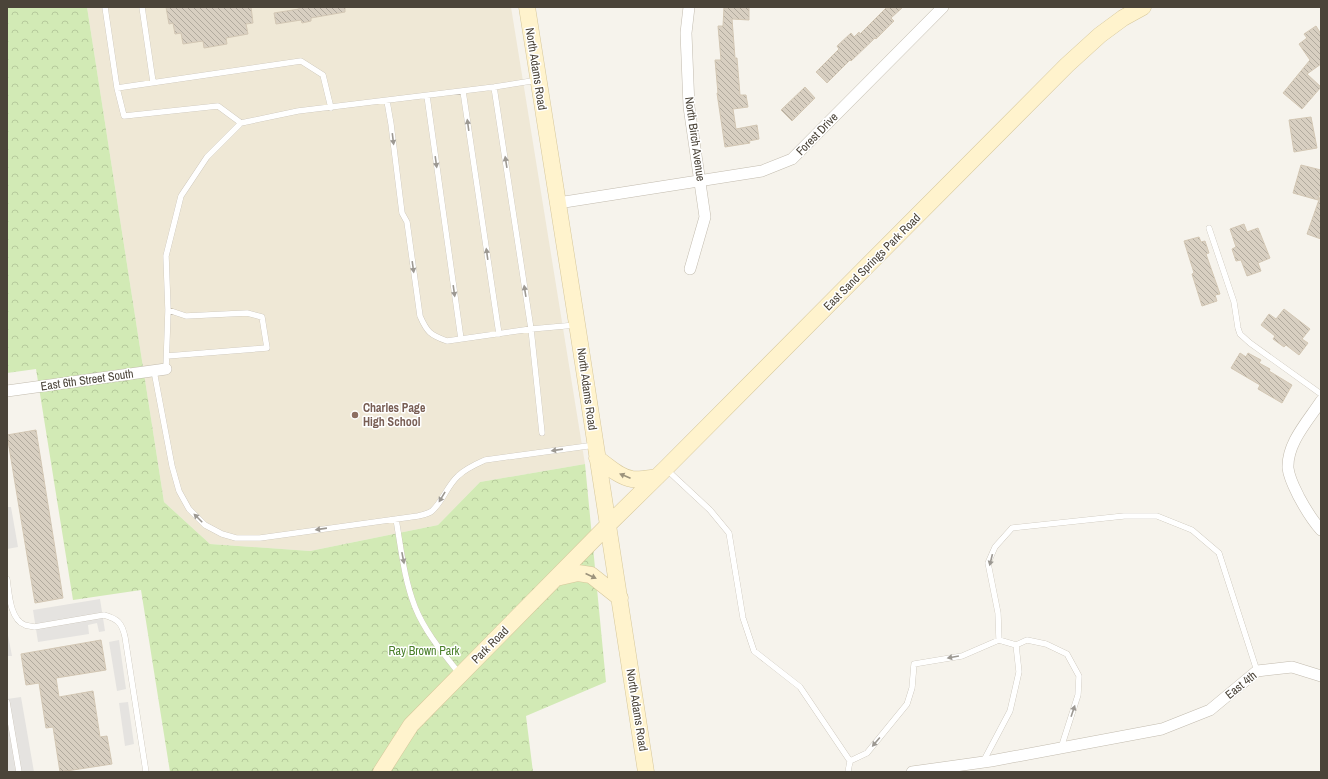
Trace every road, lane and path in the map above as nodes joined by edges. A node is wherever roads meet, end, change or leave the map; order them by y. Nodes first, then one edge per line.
1 (104, 7) edge
2 (142, 7) edge
3 (527, 7) edge
4 (689, 7) edge
5 (943, 7) edge
6 (1143, 7) edge
7 (538, 80) junction
8 (153, 82) junction
9 (494, 87) junction
10 (117, 88) junction
11 (463, 91) junction
12 (426, 96) junction
13 (387, 101) junction
14 (331, 108) junction
15 (240, 123) junction
16 (701, 182) junction
17 (558, 203) junction
18 (1209, 228) dead end
19 (690, 269) dead end
20 (168, 310) junction
21 (577, 324) junction
22 (531, 329) junction
23 (499, 334) junction
24 (461, 339) junction
25 (166, 356) junction
26 (166, 369) joint
27 (154, 371) junction
28 (7, 391) edge
29 (1321, 394) edge
30 (1321, 401) edge
31 (542, 433) dead end
32 (596, 451) junction
33 (662, 473) junction
34 (396, 519) junction
35 (608, 525) junction
36 (1321, 530) edge
37 (556, 578) junction
38 (7, 579) edge
39 (620, 598) junction
40 (999, 640) junction
41 (1016, 645) junction
42 (1257, 670) junction
43 (460, 675) junction
44 (1321, 676) edge
45 (7, 702) edge
46 (1060, 748) junction
47 (850, 761) junction
48 (987, 762) junction
49 (19, 772) edge
50 (146, 772) edge
51 (381, 772) edge
52 (646, 772) edge
53 (848, 772) edge
54 (912, 772) edge

1 - 10 lane
2 - 8 lane
3 - 7 street, North Adams Road
4 - 16 street, North Birch Avenue
5 - 16 street, Forest Drive
6 - 33 street, East Sand Springs Park Road
7 - 9 lane
7 - 17 street, North Adams Road
8 - 10 lane
8 - 14 lane
9 - 11 lane
22 -> 9 lane
10 - 15 lane
11 - 12 lane
23 -> 11 lane
12 - 13 lane
12 -> 24 lane
13 - 14 lane
13 -> 24 lane
14 - 15 lane
15 - 20 lane
16 - 17 street, Forest Drive
16 - 19 street, North Birch Avenue
17 - 21 street, North Adams Road
18 - 29 lane
20 - 25 lane
20 - 25 lane
21 - 22 lane
21 - 32 street, North Adams Road
22 - 23 lane
22 - 31 lane
23 - 24 lane
25 - 26 lane
26 - 27 street, East 6th Street South
27 - 28 street, East 6th Street South
34 -> 27 lane
30 - 36 street
33 -> 32 street
32 -> 34 lane
32 - 35 street, North Adams Road
33 - 35 street, East Sand Springs Park Road
33 - 47 lane
34 -> 43 lane
35 - 37 street, Park Road
35 - 39 street, North Adams Road
37 -> 39 street
37 - 43 street, Park Road
38 - 50 lane
39 - 52 street, North Adams Road
40 - 41 lane
42 -> 40 lane
40 -> 47 lane
46 -> 41 lane
41 - 48 lane
42 - 44 street, East 4th
42 - 46 street, East 4th
43 - 51 street, Park Road
45 - 49 lane
46 - 48 street, East 4th
47 - 53 lane
48 - 54 street, East 4th

